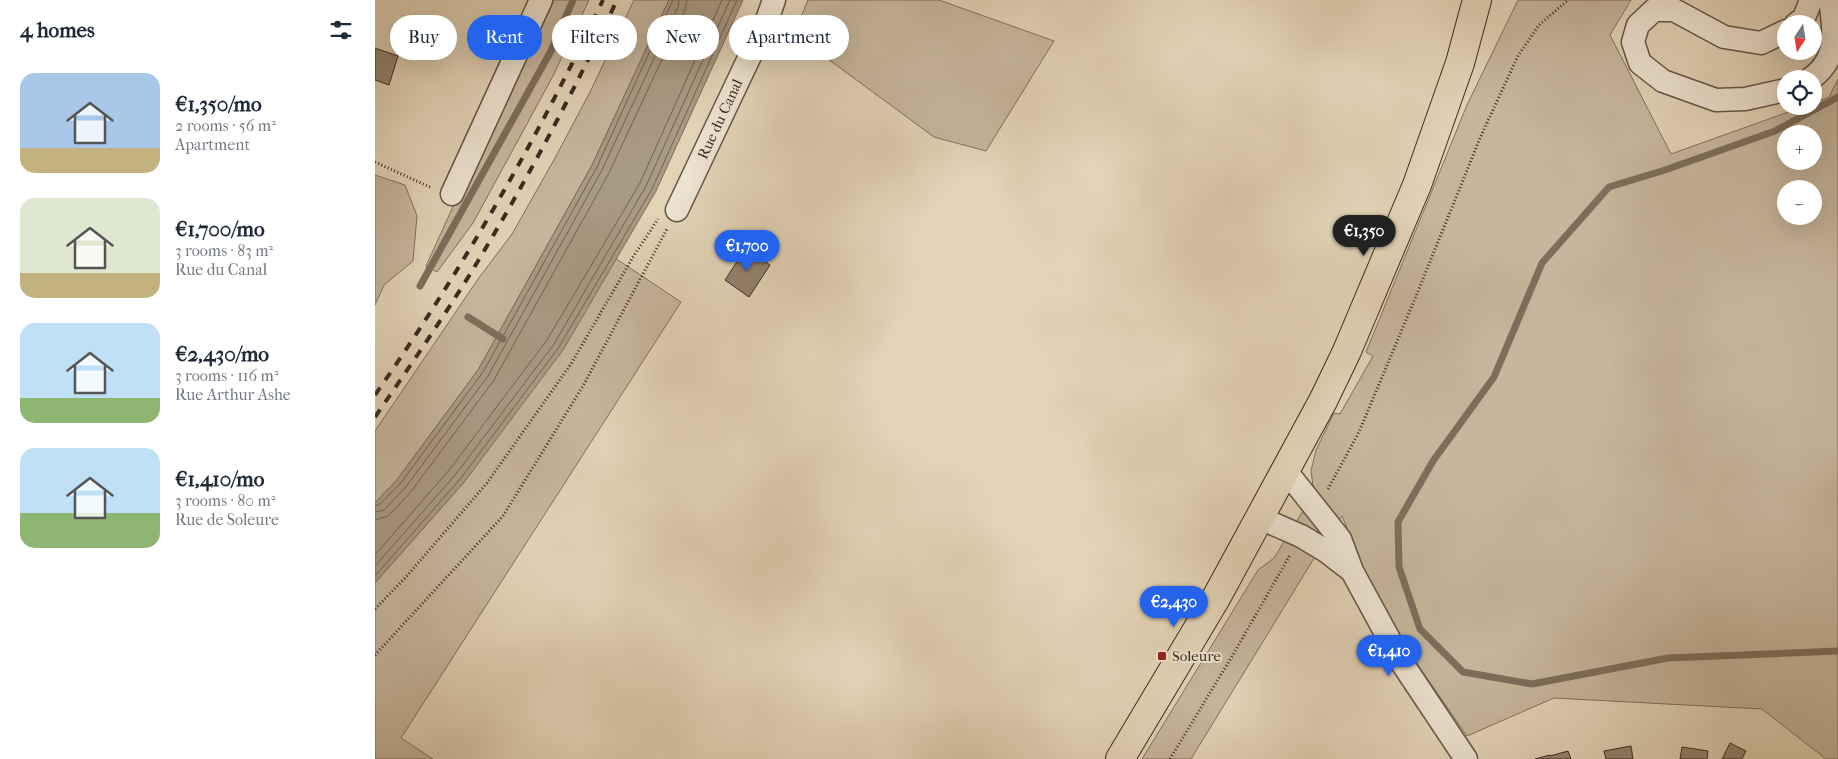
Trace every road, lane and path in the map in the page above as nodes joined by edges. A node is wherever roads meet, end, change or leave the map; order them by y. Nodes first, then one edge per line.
1 (541, 0) edge
2 (774, 0) edge
3 (1477, 0) edge
4 (1568, 0) edge
5 (1811, 0) edge
6 (1830, 0) edge
7 (1805, 15) edge
8 (1777, 35) edge
9 (1822, 72) edge
10 (1777, 92) edge
11 (375, 162) edge
12 (452, 194) joint
13 (677, 210) junction
14 (1286, 471) junction
15 (1317, 510) junction
16 (1260, 518) junction
17 (1301, 536) junction
18 (1353, 571) junction
19 (375, 609) edge
20 (375, 655) edge
21 (1120, 759) edge
22 (1170, 759) edge
23 (1466, 759) edge

1 - 12 street
2 - 13 street, Rue du Canal
3 - 14 main road
4 - 15 path
5 - 7 street
6 - 9 street
8 - 10 street
11 - 12 path
13 - 19 path
13 - 20 path
14 - 15 street
14 - 16 main road
15 - 18 street
16 - 17 street
16 - 21 main road
17 - 18 street
17 - 22 path
18 - 23 street

